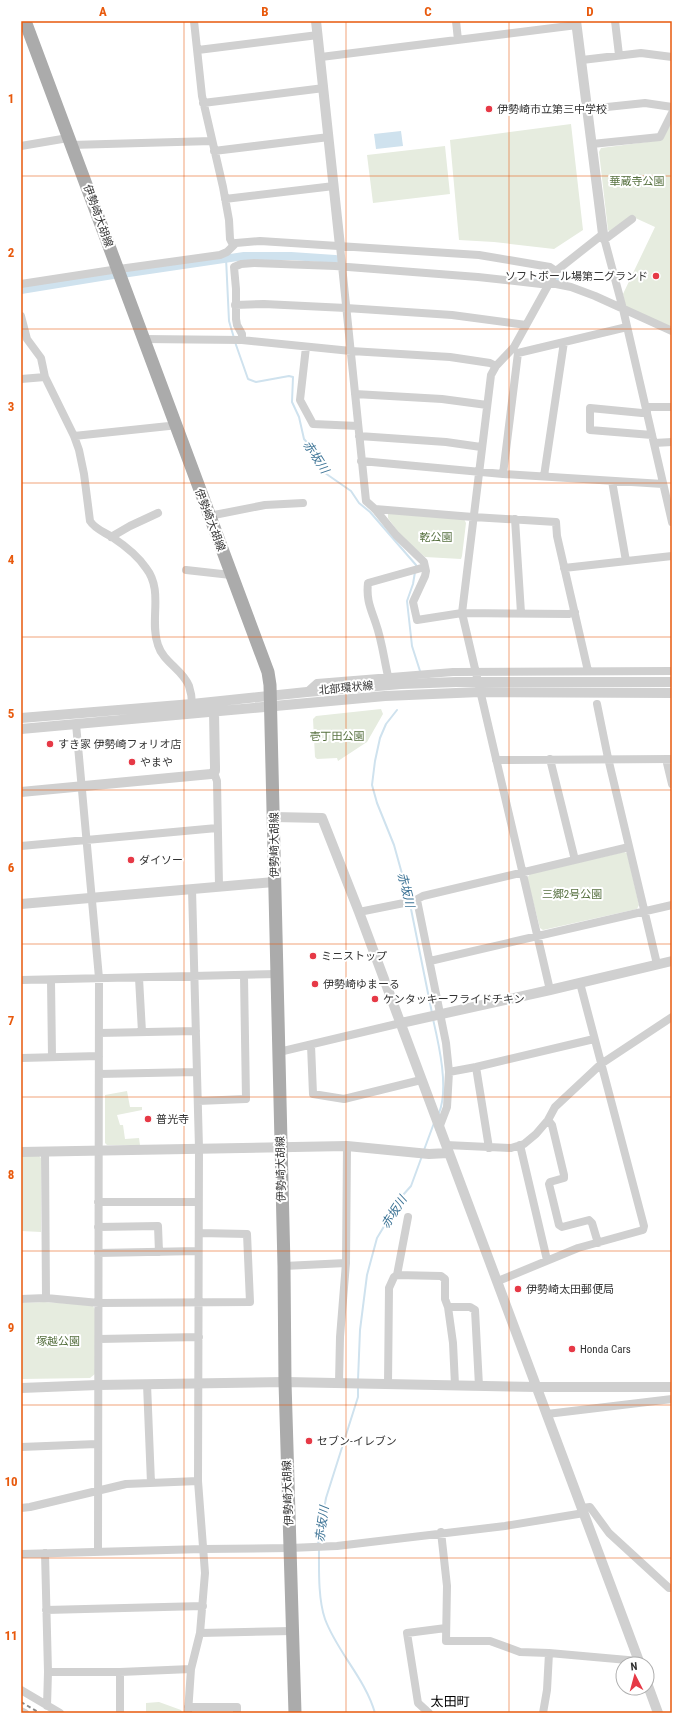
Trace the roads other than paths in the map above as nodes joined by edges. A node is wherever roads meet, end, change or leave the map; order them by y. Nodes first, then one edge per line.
1 (25, 21) edge
2 (194, 21) edge
3 (316, 21) edge
4 (456, 21) edge
5 (614, 21) edge
6 (577, 23) edge
7 (318, 35) junction
8 (458, 40) junction
9 (198, 50) junction
10 (619, 55) junction
11 (321, 57) junction
12 (672, 57) edge
13 (582, 60) junction
14 (324, 88) junction
15 (203, 103) junction
16 (672, 107) edge
17 (588, 109) junction
18 (672, 113) edge
19 (329, 137) junction
20 (212, 141) junction
21 (70, 142) junction
22 (592, 144) junction
23 (21, 146) edge
24 (214, 151) junction
25 (334, 186) junction
26 (225, 199) junction
27 (632, 219) dead end
28 (604, 237) junction
29 (233, 245) junction
30 (340, 246) junction
31 (341, 266) junction
32 (117, 269) junction
33 (556, 270) junction
34 (21, 284) edge
35 (548, 284) junction
36 (235, 305) junction
37 (346, 308) junction
38 (623, 309) junction
39 (21, 316) edge
40 (526, 325) junction
41 (627, 327) junction
42 (672, 331) edge
43 (143, 339) junction
44 (242, 340) junction
45 (564, 342) junction
46 (306, 347) junction
47 (351, 351) junction
48 (496, 366) junction
49 (45, 377) junction
50 (21, 379) edge
51 (355, 394) junction
52 (487, 405) junction
53 (672, 407) edge
54 (646, 410) junction
55 (174, 424) junction
56 (358, 426) junction
57 (74, 436) junction
58 (359, 436) junction
59 (653, 439) junction
60 (672, 442) edge
61 (481, 447) junction
62 (361, 461) junction
63 (478, 471) junction
64 (503, 474) junction
65 (544, 476) junction
66 (612, 481) junction
67 (663, 484) junction
68 (303, 503) dead end
69 (376, 509) junction
70 (158, 513) dead end
71 (209, 516) junction
72 (473, 517) junction
73 (515, 520) junction
74 (672, 522) edge
75 (111, 537) junction
76 (672, 556) edge
77 (626, 561) junction
78 (425, 567) junction
79 (564, 568) junction
80 (186, 570) dead end
81 (231, 575) junction
82 (575, 612) junction
83 (462, 613) junction
84 (521, 614) junction
85 (588, 671) junction
86 (672, 671) edge
87 (388, 676) junction
88 (476, 677) junction
89 (672, 682) edge
90 (307, 692) junction
91 (480, 692) junction
92 (672, 693) edge
93 (270, 701) junction
94 (192, 704) junction
95 (597, 704) dead end
96 (214, 712) junction
97 (21, 718) edge
98 (76, 724) junction
99 (21, 729) edge
100 (608, 758) junction
101 (550, 759) junction
102 (669, 759) edge
103 (496, 760) junction
104 (214, 773) junction
105 (672, 784) edge
106 (81, 786) junction
107 (21, 792) edge
108 (274, 818) junction
109 (217, 828) junction
110 (86, 840) junction
111 (21, 846) edge
112 (628, 848) junction
113 (575, 860) junction
114 (521, 872) junction
115 (274, 882) junction
116 (219, 886) junction
117 (192, 889) junction
118 (92, 898) junction
119 (417, 900) junction
120 (21, 904) edge
121 (672, 905) edge
122 (644, 911) junction
123 (359, 912) junction
124 (536, 937) junction
125 (430, 961) junction
126 (672, 961) edge
127 (657, 964) junction
128 (276, 974) junction
129 (244, 976) junction
130 (195, 977) junction
131 (99, 978) junction
132 (139, 978) junction
133 (21, 980) edge
134 (51, 980) junction
135 (580, 983) junction
136 (550, 990) junction
137 (439, 1015) junction
138 (672, 1017) edge
139 (401, 1023) junction
140 (196, 1031) junction
141 (142, 1032) junction
142 (99, 1033) junction
143 (594, 1039) junction
144 (311, 1046) junction
145 (279, 1052) junction
146 (99, 1056) junction
147 (52, 1057) junction
148 (21, 1058) edge
149 (601, 1064) junction
150 (476, 1067) junction
151 (196, 1072) junction
152 (449, 1072) junction
153 (99, 1074) junction
154 (421, 1080) junction
155 (198, 1102) junction
156 (548, 1120) junction
157 (439, 1128) junction
158 (347, 1146) junction
159 (520, 1146) junction
160 (281, 1147) junction
161 (199, 1148) junction
162 (489, 1148) junction
163 (447, 1149) junction
164 (98, 1150) junction
165 (21, 1152) edge
166 (45, 1152) junction
167 (98, 1202) junction
168 (198, 1202) junction
169 (408, 1217) dead end
170 (98, 1227) junction
171 (199, 1233) junction
172 (598, 1244) junction
173 (198, 1251) junction
174 (159, 1252) junction
175 (98, 1253) junction
176 (547, 1260) junction
177 (346, 1263) junction
178 (284, 1266) junction
179 (397, 1276) junction
180 (498, 1281) junction
181 (46, 1298) junction
182 (21, 1299) edge
183 (199, 1302) junction
184 (99, 1303) junction
185 (448, 1306) junction
186 (199, 1337) junction
187 (99, 1339) junction
188 (284, 1382) junction
189 (339, 1383) junction
190 (148, 1384) junction
191 (198, 1384) junction
192 (388, 1384) junction
193 (98, 1385) junction
194 (455, 1385) junction
195 (478, 1386) junction
196 (537, 1387) junction
197 (672, 1387) edge
198 (21, 1388) edge
199 (672, 1400) edge
200 (547, 1414) junction
201 (97, 1444) junction
202 (21, 1447) edge
203 (198, 1481) junction
204 (151, 1482) junction
205 (97, 1492) junction
206 (21, 1508) edge
207 (583, 1510) junction
208 (441, 1532) junction
209 (203, 1548) junction
210 (290, 1548) junction
211 (98, 1551) junction
212 (45, 1553) junction
213 (21, 1554) edge
214 (672, 1588) edge
215 (203, 1606) junction
216 (46, 1610) junction
217 (446, 1628) junction
218 (292, 1631) junction
219 (200, 1632) junction
220 (549, 1653) junction
221 (637, 1656) edge
222 (615, 1660) edge
223 (191, 1669) junction
224 (48, 1672) junction
225 (120, 1672) junction
226 (21, 1690) edge
227 (652, 1696) edge
228 (47, 1706) junction
229 (188, 1710) edge
230 (21, 1711) edge
231 (24, 1713) edge
232 (60, 1713) edge
233 (120, 1713) edge
234 (237, 1713) edge
235 (295, 1713) edge
236 (429, 1713) edge
237 (543, 1713) edge
238 (658, 1713) edge

1 - 21 main road, 伊勢崎大胡線
2 - 9 street
3 - 7 street
4 - 8 street
5 - 10 street
6 - 8 street
6 - 13 street
7 - 9 street
7 - 11 street
8 - 11 street
9 - 15 street
10 - 12 street
10 - 13 street
11 - 14 street
13 - 17 street
14 - 15 street
14 - 19 street
15 - 20 street
16 - 17 street
17 - 22 street
18 - 22 street
19 - 24 street
19 - 25 street
20 - 21 street
20 - 24 street
21 - 23 street
21 - 32 main road, 伊勢崎大胡線
22 - 28 street
24 - 26 street
25 - 26 street
25 - 30 street
26 - 29 street
27 - 28 street
28 - 33 street
28 - 38 street
29 - 30 street
29 - 32 street
30 - 31 street
30 - 33 street
31 - 35 street
31 - 36 street
31 - 37 street
32 - 34 street
32 - 43 main road, 伊勢崎大胡線
33 - 35 street
35 - 38 street
35 - 40 street
36 - 37 street
36 - 44 street
37 - 40 street
37 - 47 street
38 - 41 street
38 - 42 street
39 - 49 street
40 - 48 street
41 - 45 street
41 - 54 street
43 - 44 street
43 - 55 main road, 伊勢崎大胡線
44 - 46 street
45 - 64 street
45 - 65 street
46 - 47 street
46 - 56 street
47 - 48 street
47 - 51 street
48 - 52 street
49 - 50 street
49 - 57 street
51 - 52 street
51 - 56 street
52 - 61 street
53 - 54 street
54 - 59 street
54 - 59 street
55 - 57 street
55 - 71 main road, 伊勢崎大胡線
56 - 58 street
57 - 75 street
58 - 61 street
58 - 62 street
59 - 60 street
59 - 67 street
61 - 63 street
62 - 63 street
62 - 69 street
63 - 64 street
63 - 72 street
64 - 65 street
65 - 66 street
66 - 67 street
66 - 77 street
67 - 74 street
68 - 71 street
69 - 72 street
69 - 78 street
70 - 75 street
71 - 81 main road, 伊勢崎大胡線
72 - 73 street
72 - 83 street
73 - 79 street
73 - 84 street
75 - 94 street
76 - 77 street
77 - 79 street
78 - 83 street
78 - 87 street
79 - 82 street
80 - 81 street
81 - 93 main road, 伊勢崎大胡線
82 - 84 street
82 - 85 street
83 - 84 street
83 - 88 street
85 - 86 street
85 - 88 street
87 - 88 street
87 - 90 street
88 - 89 street, 北部環状線
88 - 90 street, 北部環状線
88 - 91 street
90 - 93 street, 北部環状線
91 - 92 street, 北部環状線
91 - 93 street, 北部環状線
91 - 103 street
93 - 94 street, 北部環状線
93 - 96 street, 北部環状線
93 - 108 main road, 伊勢崎大胡線
94 - 97 street, 北部環状線
95 - 100 street
96 - 98 street, 北部環状線
96 - 104 street
98 - 99 street, 北部環状線
98 - 106 street
100 - 101 street
100 - 102 street
100 - 112 street
101 - 103 street
101 - 113 street
102 - 105 street
103 - 114 street
104 - 106 street
104 - 109 street
106 - 107 street
106 - 110 street
108 - 115 main road, 伊勢崎大胡線
108 - 123 street
109 - 110 street
109 - 116 street
110 - 111 street
110 - 118 street
112 - 113 street
112 - 122 street
113 - 114 street
114 - 119 street
114 - 124 street
115 - 116 street
115 - 128 main road, 伊勢崎大胡線
116 - 117 street
117 - 118 street
117 - 130 street
118 - 120 street
118 - 131 street
119 - 123 street
119 - 125 street
121 - 122 street
122 - 124 street
122 - 127 street
123 - 139 street
124 - 125 street
124 - 136 street
125 - 137 street
126 - 127 street
127 - 135 street
128 - 129 street
128 - 145 main road, 伊勢崎大胡線
129 - 130 street
129 - 155 street
130 - 132 street
130 - 140 street
131 - 132 street
131 - 134 street
131 - 142 street
132 - 141 street
133 - 134 street
134 - 147 street
135 - 136 street
135 - 143 street
136 - 137 street
137 - 139 street
137 - 152 street
138 - 149 street
139 - 144 street
139 - 154 street
140 - 141 street
140 - 151 street
141 - 142 street
142 - 146 street
143 - 149 street
143 - 150 street
144 - 145 street
144 - 154 street
145 - 160 main road, 伊勢崎大胡線
146 - 147 street
146 - 153 street
147 - 148 street
149 - 156 street
149 - 172 street
150 - 152 street
150 - 162 street
151 - 153 street
151 - 155 street
152 - 157 street
153 - 164 street
154 - 157 street
155 - 161 street
156 - 159 street
156 - 172 street
157 - 163 street
158 - 160 street
158 - 163 street
158 - 177 street
159 - 162 street
159 - 176 street
160 - 161 street
160 - 178 main road, 伊勢崎大胡線
161 - 164 street
161 - 168 street
162 - 163 street
163 - 180 street
164 - 166 street
164 - 167 street
165 - 166 street
166 - 181 street
167 - 168 street
167 - 170 street
168 - 171 street
169 - 179 street
170 - 174 street
170 - 175 street
171 - 173 street
171 - 183 street
172 - 176 street
173 - 174 street
173 - 183 street
174 - 175 street
175 - 184 street
176 - 180 street
177 - 178 street
177 - 189 street
178 - 188 main road, 伊勢崎大胡線
179 - 185 street
179 - 192 street
180 - 196 street
181 - 182 street
181 - 184 street
183 - 184 street
183 - 186 street
184 - 187 street
185 - 194 street
185 - 195 street
186 - 187 street
186 - 191 street
187 - 193 street
188 - 189 street
188 - 191 street
188 - 210 main road, 伊勢崎大胡線
189 - 192 street
190 - 191 street
190 - 193 street
190 - 204 street
191 - 203 street
192 - 194 street
193 - 198 street
193 - 201 street
194 - 195 street
195 - 196 street
196 - 197 street
196 - 200 street
199 - 200 street
200 - 207 street
201 - 202 street
201 - 205 street
203 - 204 street
203 - 209 street
204 - 205 street
205 - 206 street
205 - 211 street
207 - 208 street
207 - 214 street
207 - 221 street
208 - 210 street
208 - 217 street
209 - 210 street
209 - 211 street
209 - 215 street
210 - 218 main road, 伊勢崎大胡線
211 - 212 street
212 - 213 street
212 - 216 street
215 - 216 street
215 - 219 street
216 - 224 street
217 - 220 street
217 - 236 street
218 - 219 street
218 - 235 main road, 伊勢崎大胡線
219 - 223 street
220 - 222 street
220 - 237 street
223 - 225 street
223 - 229 street
224 - 225 street
224 - 228 street
225 - 233 street
226 - 228 street
227 - 238 street
228 - 232 street
229 - 234 street
230 - 231 street

